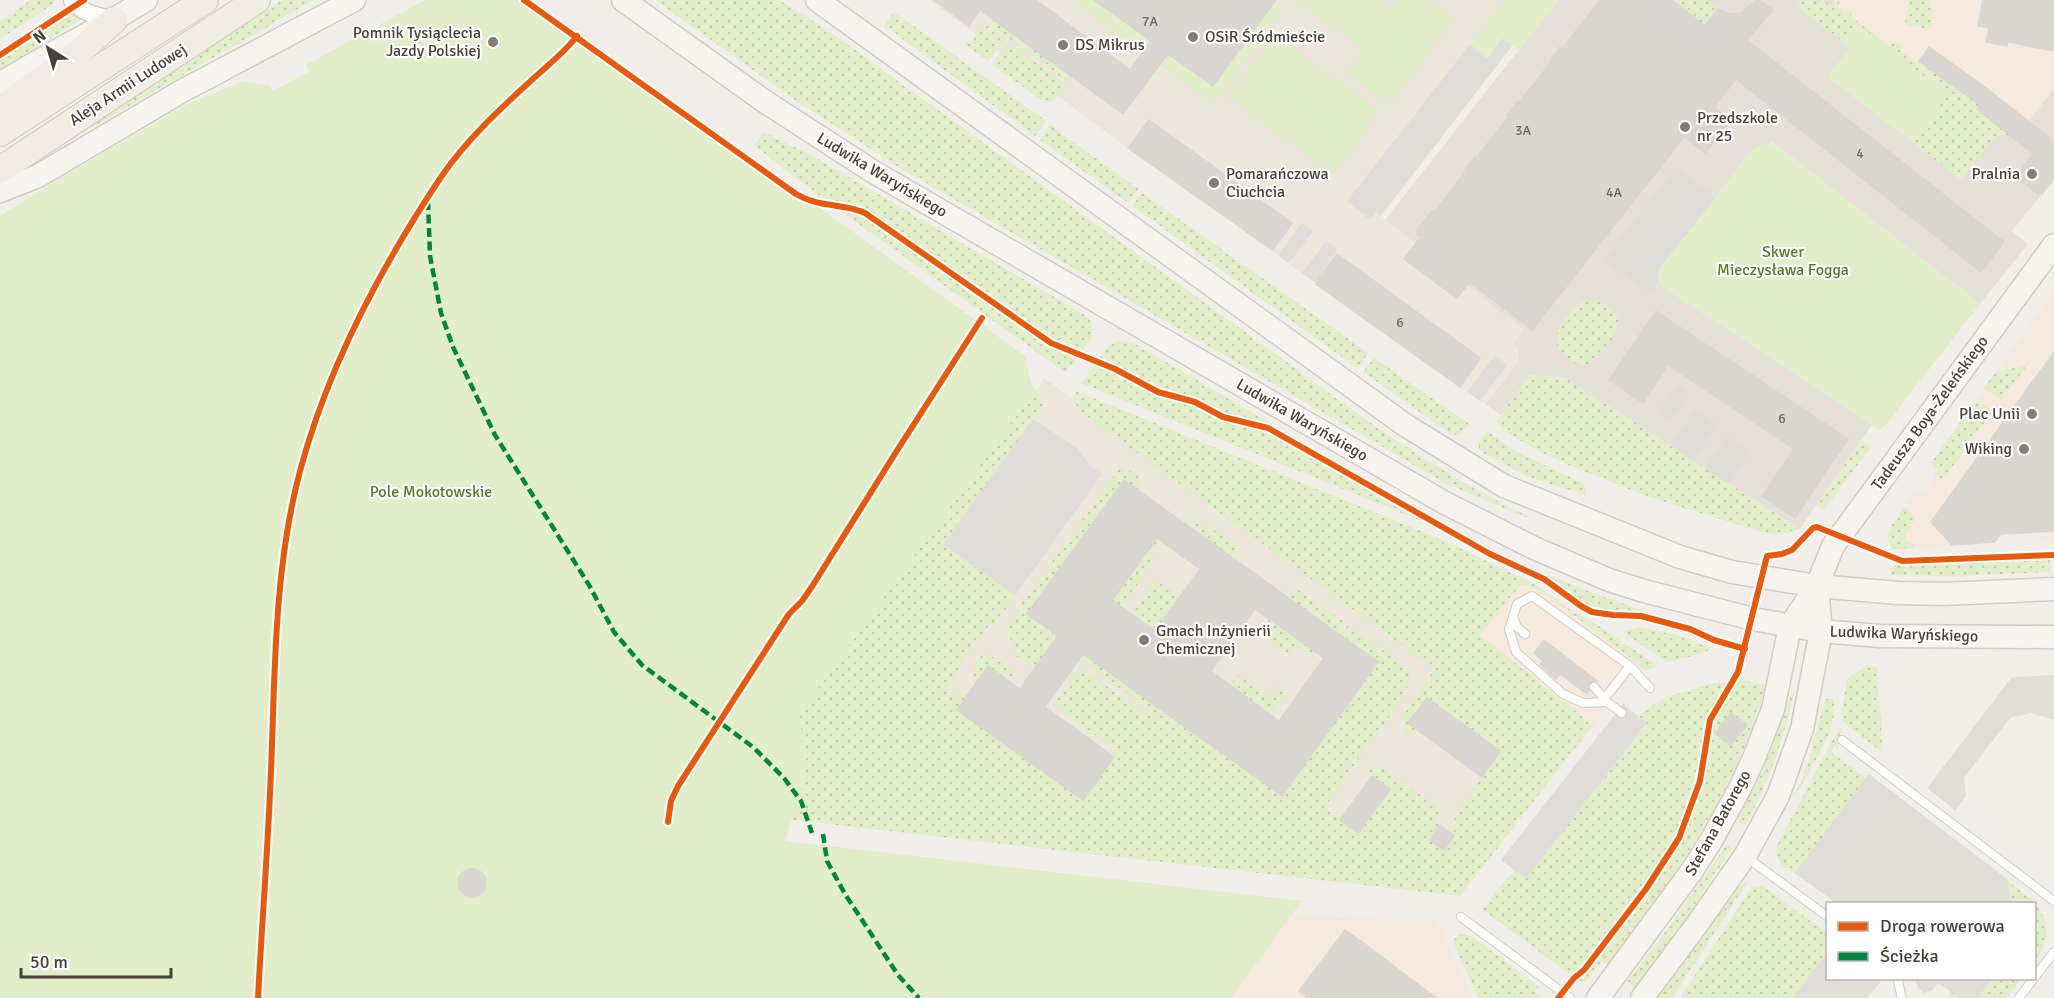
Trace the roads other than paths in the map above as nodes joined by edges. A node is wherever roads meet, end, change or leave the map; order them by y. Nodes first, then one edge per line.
1 (72, 0) edge
2 (146, 0) edge
3 (205, 0) edge
4 (257, 0) edge
5 (354, 0) edge
6 (623, 0) edge
7 (817, 0) edge
8 (114, 20) junction
9 (0, 84) edge
10 (0, 110) edge
11 (0, 133) edge
12 (0, 170) edge
13 (0, 191) edge
14 (2054, 245) edge
15 (1817, 586) junction
16 (2054, 589) edge
17 (1513, 617) junction
18 (1790, 626) junction
19 (1821, 631) junction
20 (1525, 634) dead end
21 (2054, 637) edge
22 (1630, 666) junction
23 (1594, 687) dead end
24 (1650, 688) dead end
25 (1606, 700) junction
26 (1622, 713) dead end
27 (1842, 740) dead end
28 (1719, 827) junction
29 (1749, 850) junction
30 (2054, 901) edge
31 (1826, 915) edge
32 (1461, 917) dead end
33 (2054, 952) edge
34 (2036, 975) edge
35 (1898, 980) edge
36 (2032, 980) edge
37 (1570, 998) edge
38 (1598, 998) edge
39 (1642, 998) edge
40 (1902, 998) edge
41 (2019, 998) edge

1 - 8 street
2 - 8 main road
3 - 11 main road, Aleja Armii Ludowej
4 - 12 main road, Aleja Armii Ludowej
5 - 13 main road
6 - 18 main road, Ludwika Waryńskiego
7 - 15 main road
8 - 9 main road
8 - 10 main road
14 - 15 main road, Tadeusza Boya-Żeleńskiego
15 - 16 main road
15 - 18 main road, Tadeusza Boya-Żeleńskiego
15 - 19 main road, Tadeusza Boya-Żeleńskiego
17 - 20 lane
17 - 22 lane
17 - 25 lane
18 - 19 main road, Ludwika Waryńskiego
18 - 28 main road, Stefana Batorego
19 - 21 main road, Ludwika Waryńskiego
19 - 29 main road
22 - 24 lane
22 - 25 lane
23 - 25 lane
25 - 26 lane
27 - 30 lane
28 - 29 main road
28 - 38 main road, Stefana Batorego
29 - 31 lane
29 - 39 main road
32 - 37 lane
33 - 34 lane
35 - 40 lane
36 - 41 lane

